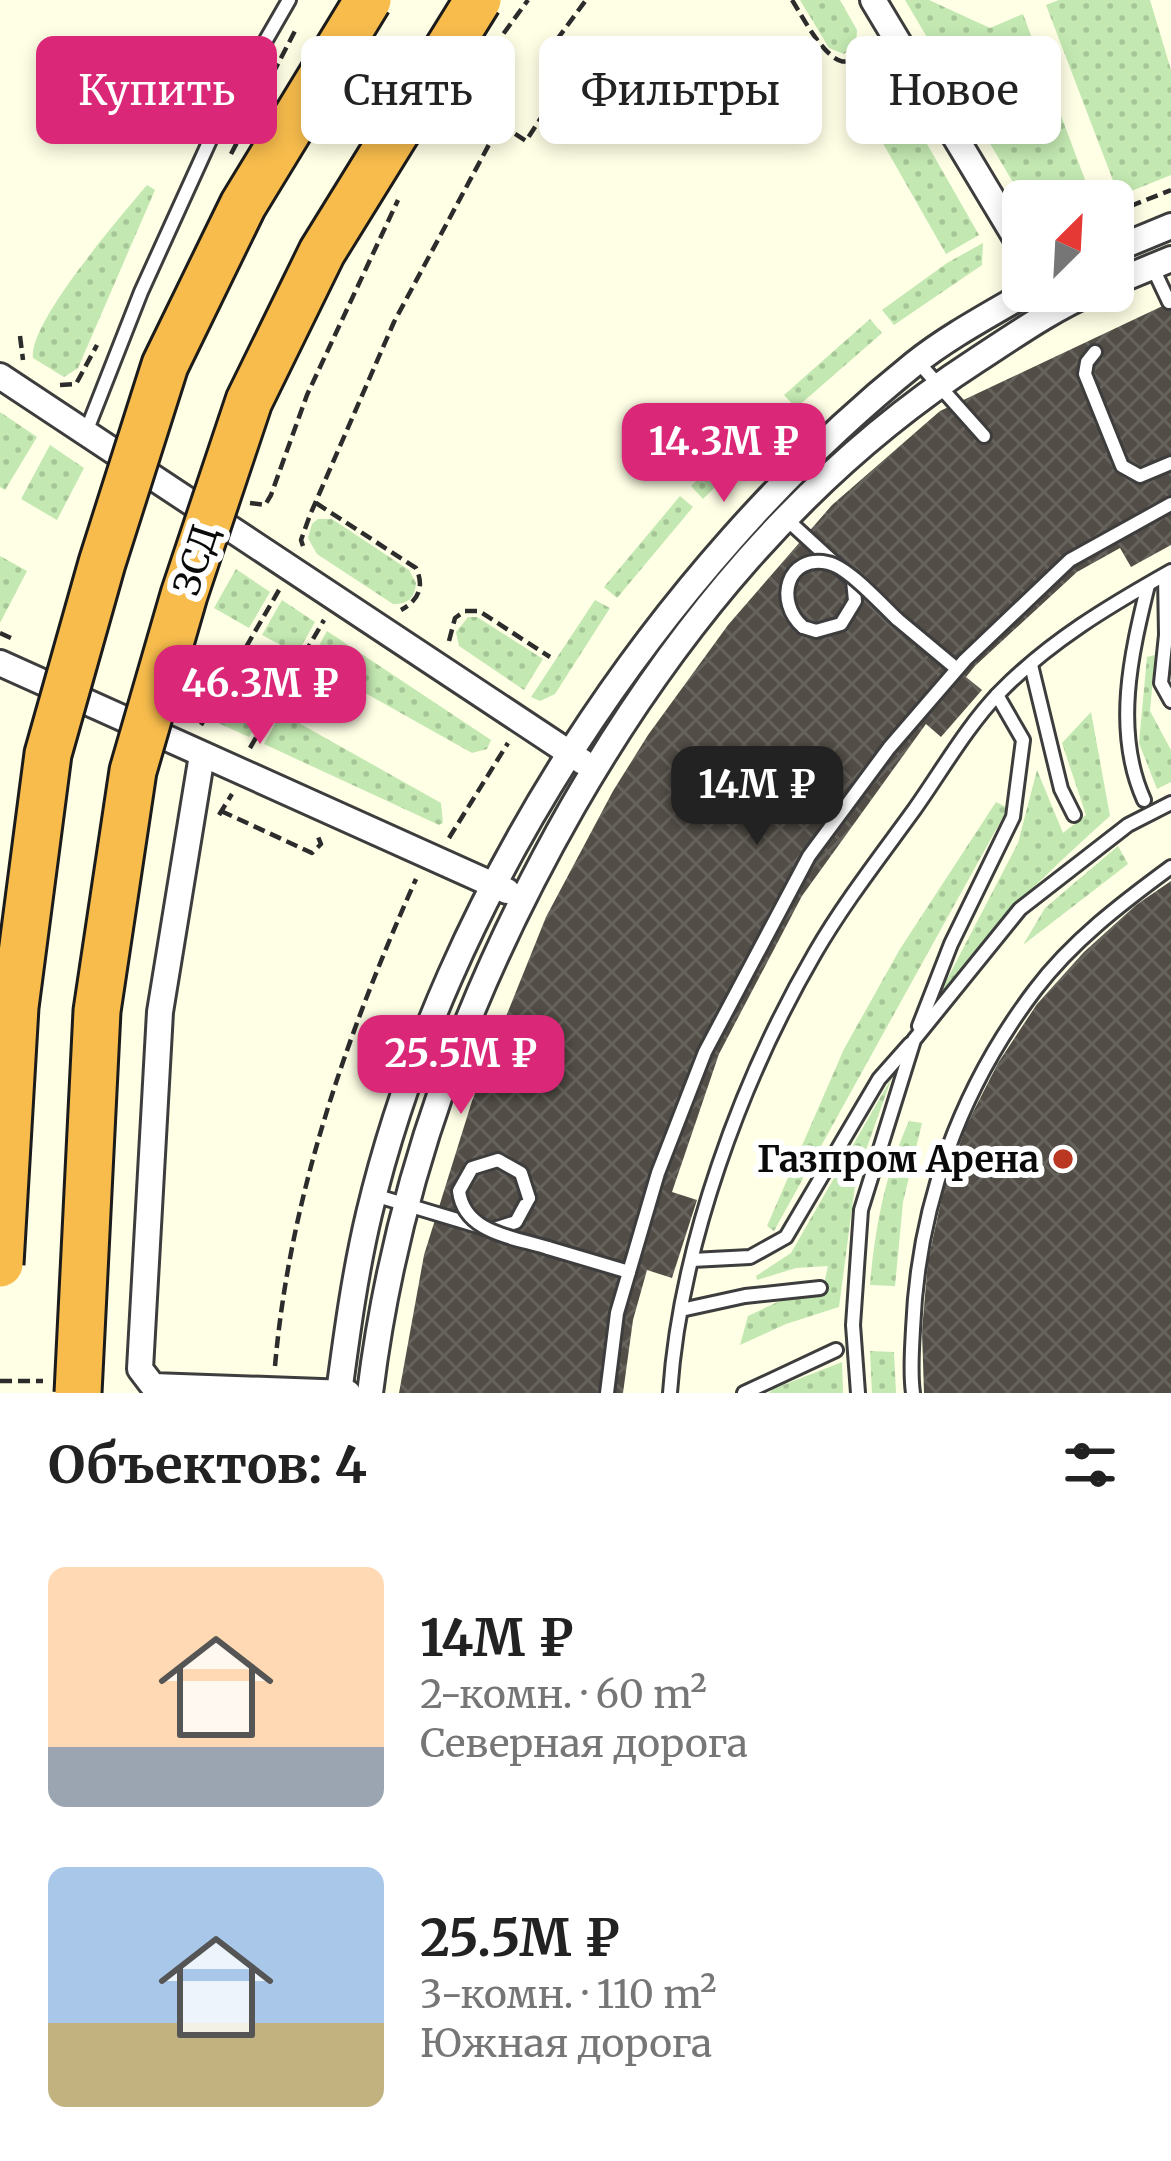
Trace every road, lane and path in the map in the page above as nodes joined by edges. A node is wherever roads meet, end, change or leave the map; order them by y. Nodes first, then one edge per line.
1 (290, 0) edge
2 (368, 0) edge
3 (478, 0) edge
4 (528, 0) edge
5 (586, 0) edge
6 (792, 0) edge
7 (873, 0) edge
8 (865, 28) dead end
9 (502, 36) edge
10 (1171, 190) edge
11 (400, 195) dead end
12 (1134, 205) edge
13 (1002, 215) edge
14 (1171, 226) edge
15 (1134, 241) edge
16 (1162, 262) edge
17 (1134, 274) edge
18 (1169, 302) edge
19 (1002, 309) edge
20 (1036, 312) edge
21 (104, 329) dead end
22 (20, 336) dead end
23 (1094, 352) dead end
24 (917, 362) junction
25 (12, 370) edge
26 (51, 382) dead end
27 (938, 385) junction
28 (86, 432) junction
29 (984, 436) dead end
30 (1171, 463) edge
31 (316, 503) junction
32 (252, 504) dead end
33 (1171, 504) edge
34 (776, 510) junction
35 (310, 557) dead end
36 (1169, 578) edge
37 (1148, 585) junction
38 (279, 590) dead end
39 (386, 607) dead end
40 (324, 620) dead end
41 (454, 652) dead end
42 (550, 657) dead end
43 (0, 663) edge
44 (1031, 665) junction
45 (957, 669) junction
46 (997, 695) junction
47 (1171, 701) edge
48 (201, 725) dead end
49 (509, 744) dead end
50 (250, 748) dead end
51 (570, 754) junction
52 (202, 755) junction
53 (595, 768) junction
54 (245, 795) dead end
55 (1144, 800) dead end
56 (1171, 803) edge
57 (221, 811) junction
58 (1074, 815) dead end
59 (215, 823) dead end
60 (315, 830) dead end
61 (452, 839) dead end
62 (1171, 867) edge
63 (418, 874) dead end
64 (494, 886) junction
65 (522, 898) junction
66 (914, 1040) junction
67 (374, 1195) junction
68 (403, 1205) junction
69 (692, 1260) junction
70 (0, 1264) edge
71 (629, 1272) junction
72 (820, 1288) dead end
73 (681, 1310) junction
74 (836, 1350) dead end
75 (275, 1366) dead end
76 (78, 1393) edge
77 (339, 1393) edge
78 (348, 1393) edge
79 (370, 1393) edge
80 (607, 1393) edge
81 (670, 1393) edge
82 (744, 1393) edge
83 (859, 1393) edge
84 (913, 1393) edge

1 - 28 lane
2 - 70 highway, bridge
3 - 76 highway, ЗСД, bridge
4 - 9 path
5 - 31 path
6 - 8 path
7 - 13 street
10 - 12 path
11 - 32 path
14 - 15 street
16 - 17 street
16 - 18 lane
19 - 24 street
20 - 27 street
21 - 26 path
22 - 25 path
23 - 30 lane
24 - 27 lane
24 - 34 street
25 - 28 street
27 - 29 lane
27 - 34 street
28 - 51 street
31 - 35 path
31 - 39 path
33 - 45 lane
34 - 45 lane, bridge
34 - 51 street
34 - 53 street
36 - 37 lane
36 - 47 lane
37 - 44 lane
37 - 55 lane
38 - 48 path
40 - 50 path
41 - 42 path
43 - 52 street
44 - 46 lane
44 - 58 lane
45 - 71 lane
46 - 66 lane
46 - 69 lane
49 - 61 path
51 - 53 street
51 - 64 street
52 - 64 street
52 - 77 street
53 - 65 street
54 - 57 path
56 - 66 lane
57 - 59 path
57 - 60 path
62 - 84 lane
63 - 75 path
64 - 65 street
64 - 67 street
65 - 68 street
66 - 69 lane
66 - 83 lane
67 - 68 lane
67 - 77 street
68 - 71 lane, bridge
68 - 79 street
69 - 73 lane
71 - 80 lane
72 - 73 lane
73 - 81 lane
74 - 82 lane
77 - 78 street

